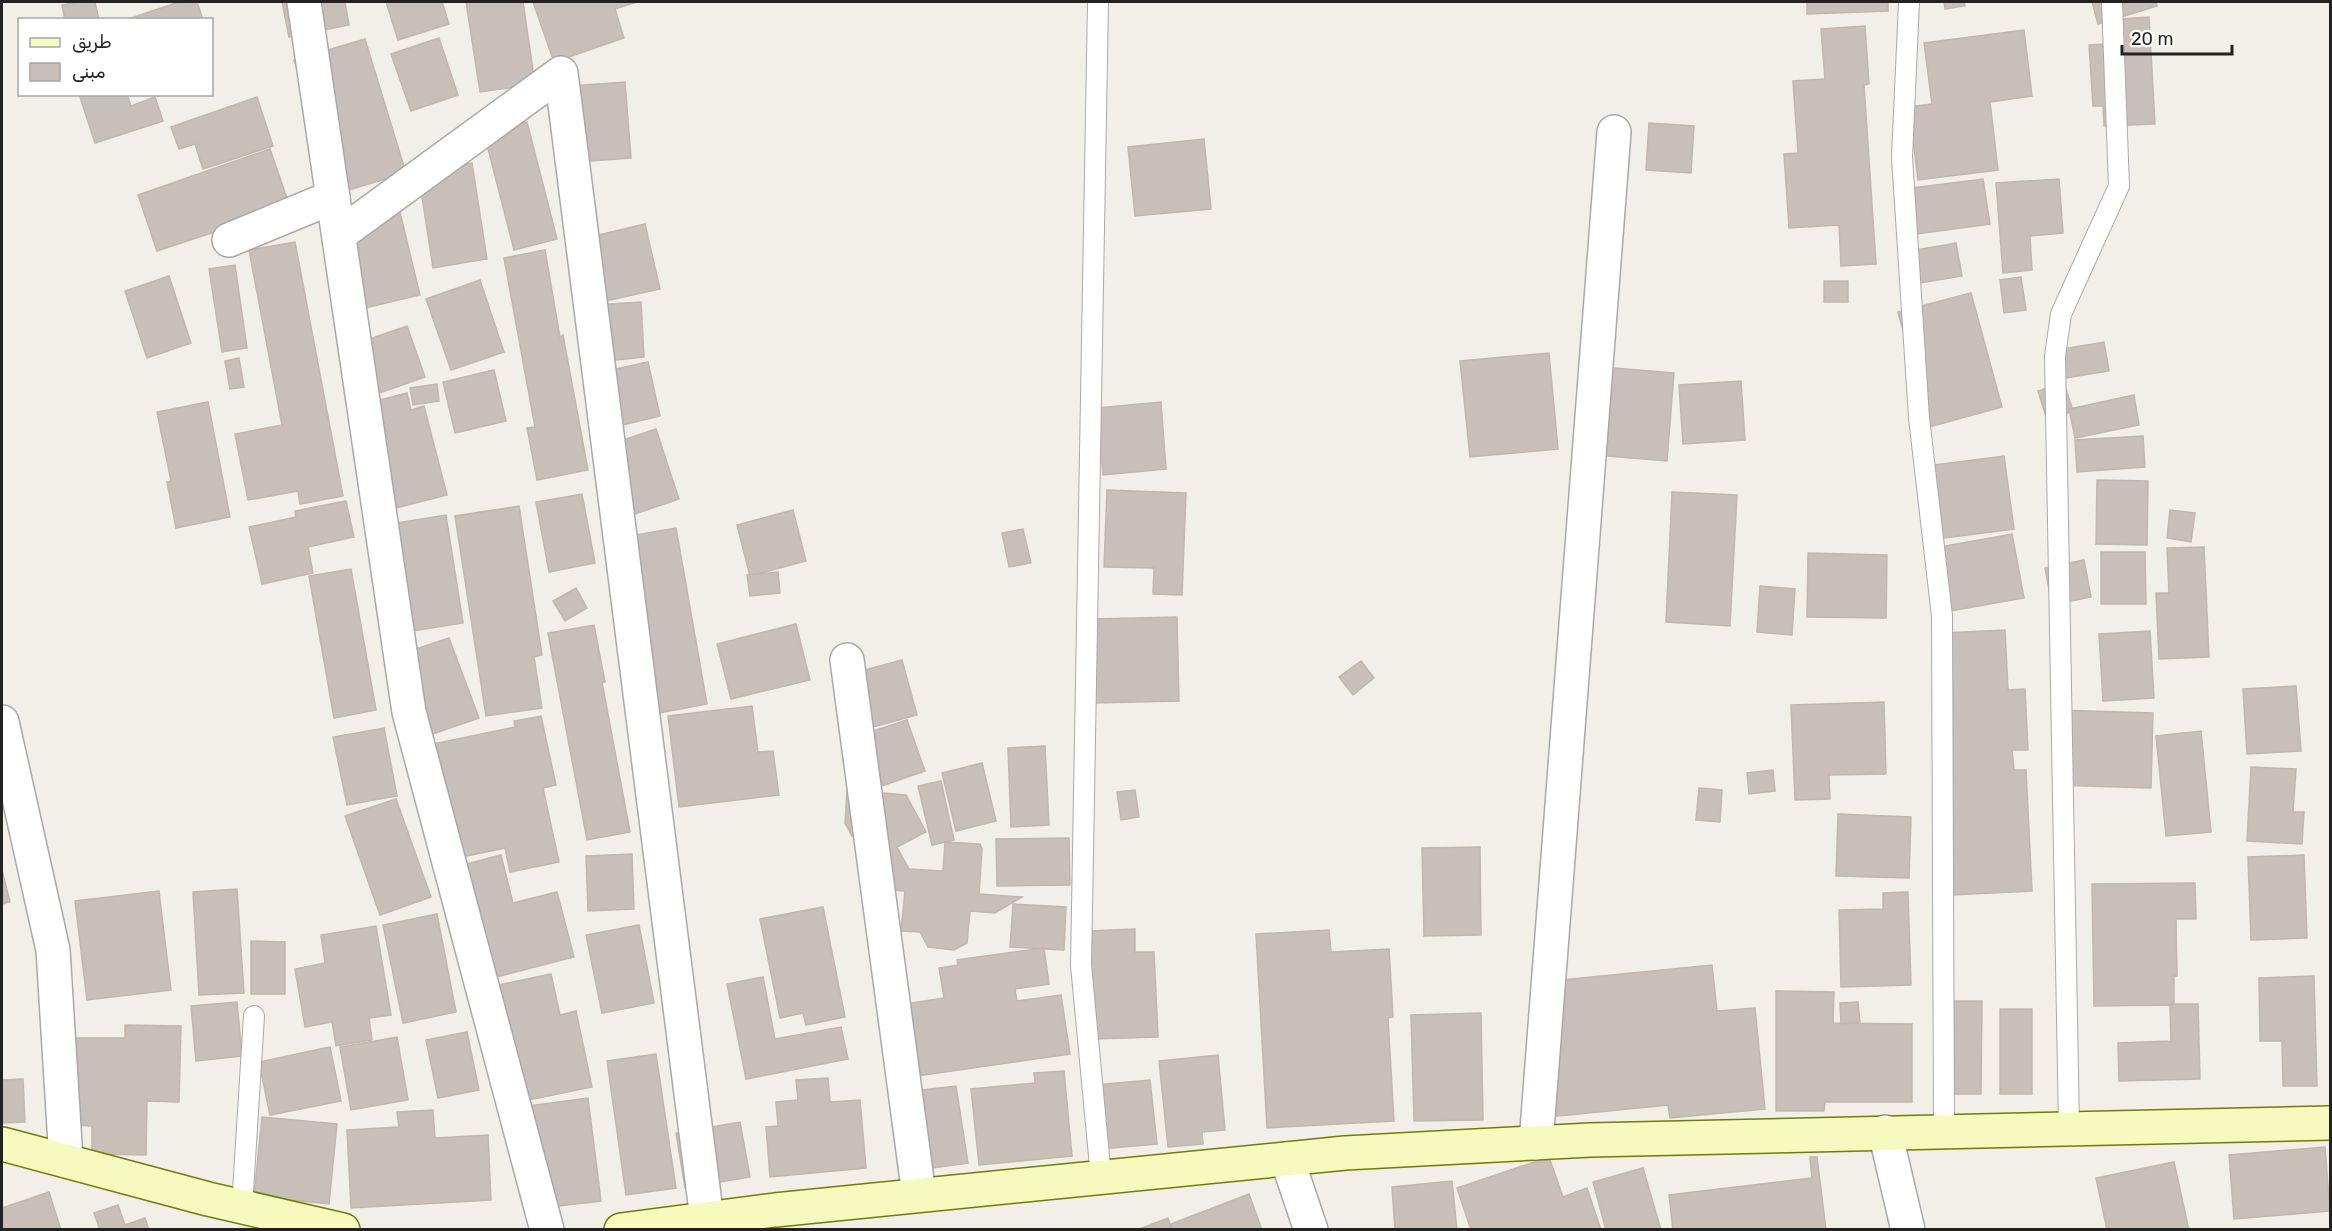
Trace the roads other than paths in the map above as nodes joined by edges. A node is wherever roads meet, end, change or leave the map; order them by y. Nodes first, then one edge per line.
1 (304, 2) edge
2 (1098, 2) edge
3 (1909, 2) edge
4 (2112, 2) edge
5 (1614, 132) dead end
6 (333, 196) junction
7 (339, 235) junction
8 (229, 240) dead end
9 (847, 660) dead end
10 (2, 722) edge
11 (254, 1016) dead end
12 (2331, 1123) edge
13 (2069, 1128) junction
14 (1944, 1130) junction
15 (1885, 1132) junction
16 (2, 1143) edge
17 (1536, 1143) junction
18 (1287, 1159) junction
19 (66, 1160) junction
20 (1101, 1178) junction
21 (919, 1195) junction
22 (242, 1207) junction
23 (707, 1219) junction
24 (779, 1220) edge
25 (343, 1230) edge
26 (547, 1230) edge
27 (621, 1230) edge
28 (1311, 1230) edge
29 (1908, 1230) edge

1 - 6 street
2 - 20 lane
3 - 14 lane
4 - 13 lane
5 - 17 street
6 - 7 street
6 - 8 street
7 - 23 street
7 - 26 street
9 - 21 street
10 - 19 street
11 - 22 lane
12 - 13 street
13 - 14 street
14 - 15 street
15 - 17 street
15 - 29 street
16 - 19 street
17 - 18 street
18 - 20 street
18 - 28 street
19 - 22 street
20 - 21 street
21 - 24 street
22 - 25 street
23 - 24 street
23 - 27 street

